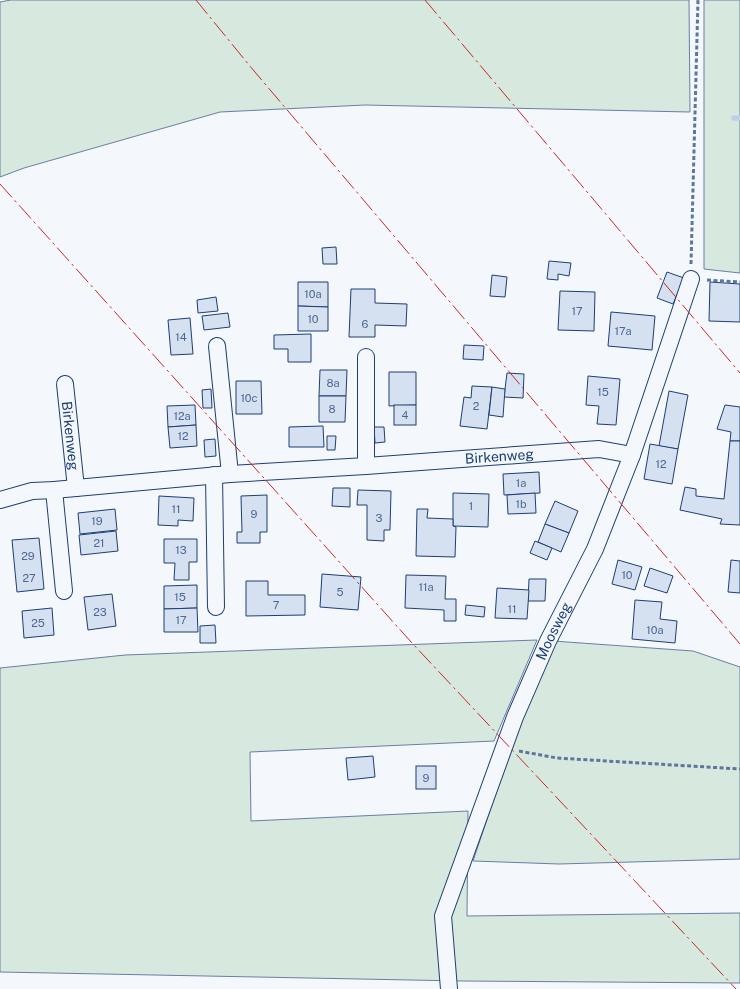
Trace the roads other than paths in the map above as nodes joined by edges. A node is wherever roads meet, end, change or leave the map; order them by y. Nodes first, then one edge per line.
1 (691, 279) road end
2 (218, 346) dead end
3 (366, 357) dead end
4 (65, 384) dead end
5 (632, 455) junction
6 (366, 466) junction
7 (222, 474) junction
8 (76, 488) junction
9 (54, 490) junction
10 (0, 500) edge
11 (64, 591) dead end
12 (216, 607) dead end
13 (449, 989) edge

1 - 5 street, Moosweg
2 - 7 street
3 - 6 street
4 - 8 street, Birkenweg
5 - 6 street, Birkenweg
5 - 13 street, Moosweg
6 - 7 street, Birkenweg
7 - 8 street, Birkenweg
7 - 12 street
8 - 9 street, Birkenweg
9 - 10 street, Birkenweg
9 - 11 street

